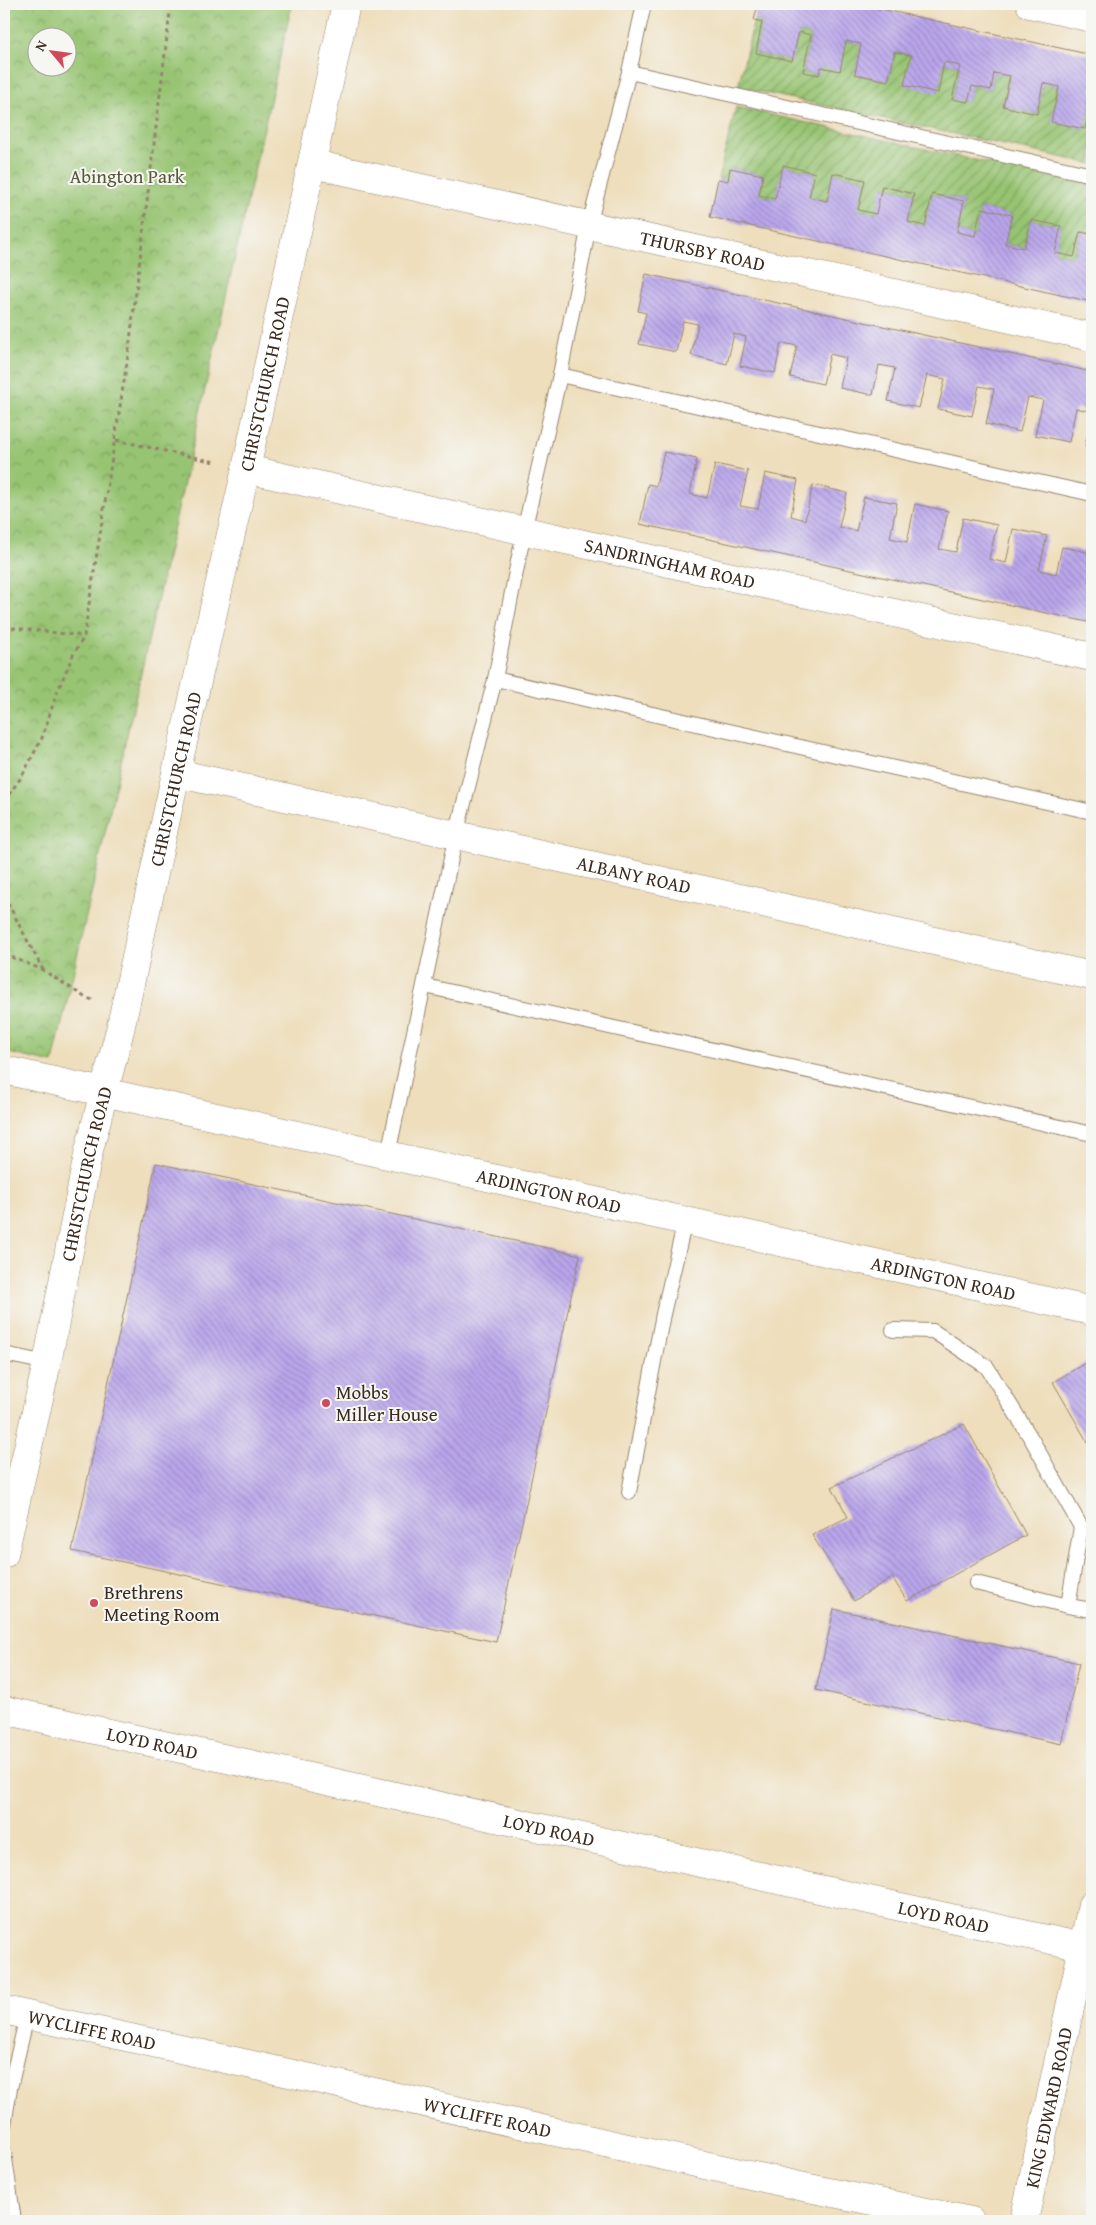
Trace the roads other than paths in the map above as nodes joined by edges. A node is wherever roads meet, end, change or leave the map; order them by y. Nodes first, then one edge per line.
1 (346, 4) edge
2 (644, 4) edge
3 (1030, 4) edge
4 (1092, 18) edge
5 (629, 72) junction
6 (313, 164) junction
7 (1092, 176) edge
8 (589, 225) junction
9 (1092, 337) edge
10 (560, 375) junction
11 (246, 470) junction
12 (1092, 494) edge
13 (524, 531) junction
14 (1092, 657) edge
15 (495, 679) junction
16 (176, 773) junction
17 (1092, 812) edge
18 (456, 835) junction
19 (1092, 976) edge
20 (425, 986) junction
21 (4, 1070) edge
22 (104, 1091) junction
23 (1092, 1134) edge
24 (388, 1154) junction
25 (684, 1221) junction
26 (1092, 1312) edge
27 (893, 1330) dead end
28 (4, 1354) edge
29 (47, 1363) junction
30 (629, 1492) dead end
31 (4, 1554) edge
32 (976, 1584) dead end
33 (1068, 1606) junction
34 (1092, 1610) edge
35 (4, 1710) edge
36 (1092, 1905) edge
37 (1088, 1948) edge
38 (15, 2013) edge
39 (4, 2125) edge
40 (4, 2152) edge
41 (14, 2221) edge
42 (970, 2221) edge
43 (1024, 2221) edge

1 - 6 street, CHRISTCHURCH ROAD
2 - 5 lane
3 - 4 street
5 - 7 lane
5 - 8 lane
6 - 8 street, THURSBY ROAD
6 - 11 street, CHRISTCHURCH ROAD
8 - 9 street, THURSBY ROAD
8 - 10 lane
10 - 12 lane
10 - 13 lane
11 - 13 street, SANDRINGHAM ROAD
11 - 16 street, CHRISTCHURCH ROAD
13 - 14 street, SANDRINGHAM ROAD
13 - 15 lane
15 - 17 lane
15 - 18 lane
16 - 18 street, ALBANY ROAD
16 - 22 street, CHRISTCHURCH ROAD
18 - 19 street, ALBANY ROAD
18 - 20 lane
20 - 23 lane
20 - 24 lane
21 - 22 street, ARDINGTON ROAD
22 - 24 street, ARDINGTON ROAD
22 - 29 street, CHRISTCHURCH ROAD
24 - 25 street, ARDINGTON ROAD
25 - 26 street, ARDINGTON ROAD
25 - 30 lane
27 - 33 lane
28 - 29 lane
29 - 31 street, CHRISTCHURCH ROAD
32 - 33 lane
33 - 34 lane
35 - 37 street, LOYD ROAD
36 - 37 street, KING EDWARD ROAD
37 - 43 street, KING EDWARD ROAD
38 - 39 lane
38 - 42 street, WYCLIFFE ROAD
40 - 41 lane

